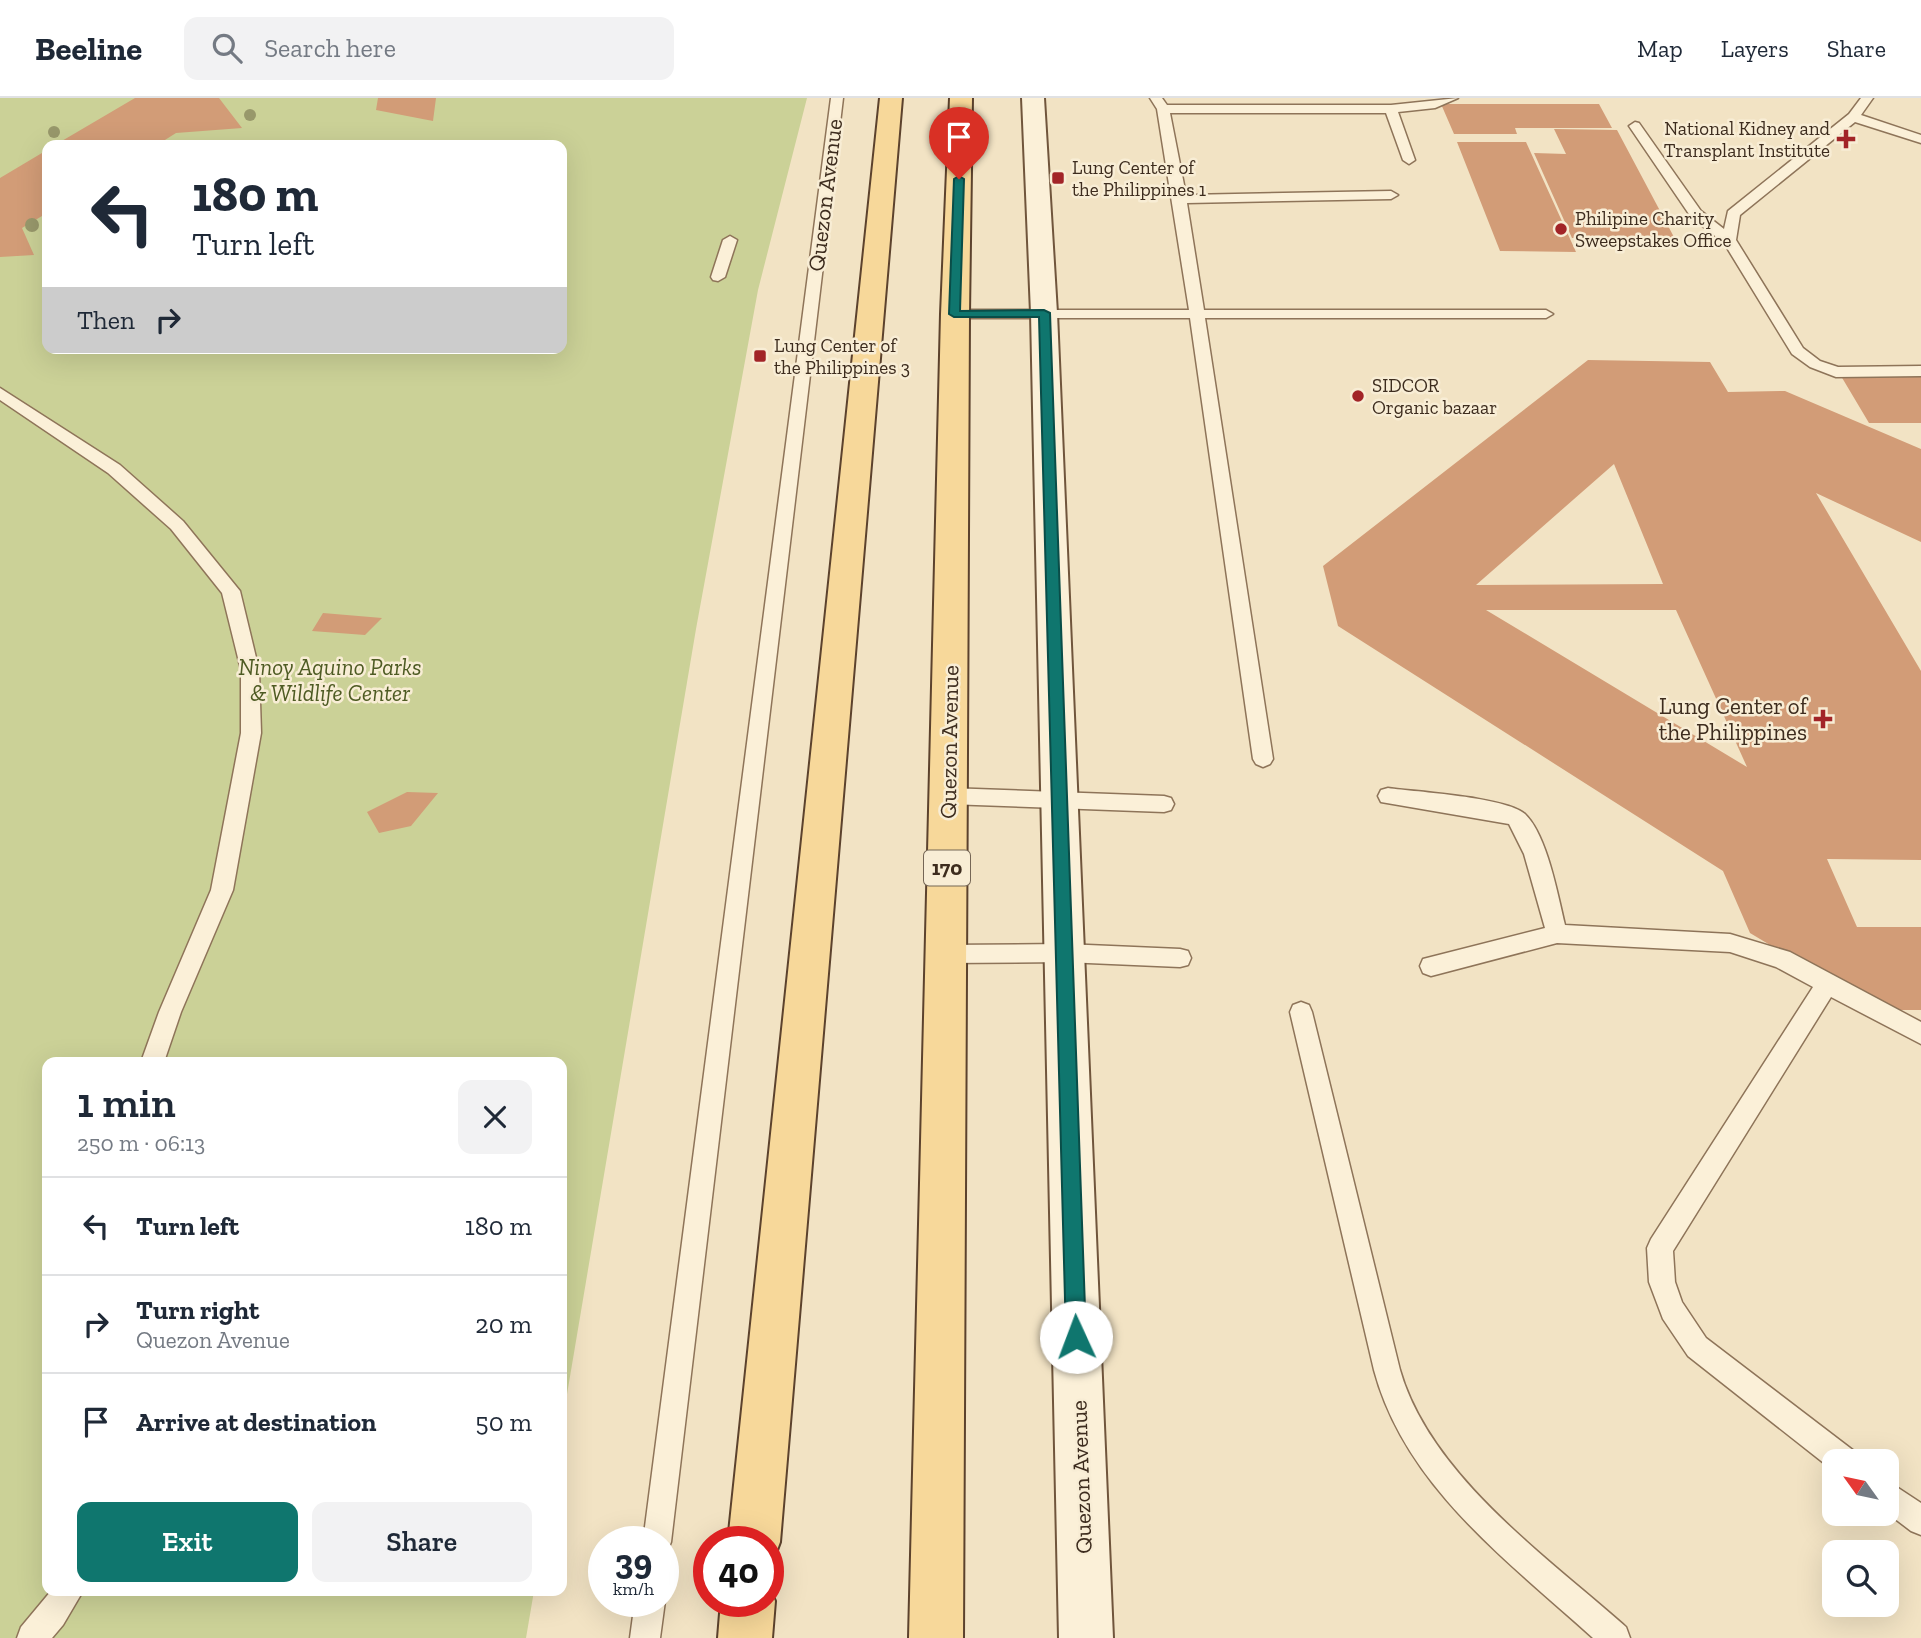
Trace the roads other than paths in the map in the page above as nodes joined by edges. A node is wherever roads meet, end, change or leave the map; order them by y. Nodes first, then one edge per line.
1 (837, 98) edge
2 (891, 98) edge
3 (961, 98) edge
4 (1033, 98) edge
5 (1452, 98) edge
6 (1867, 98) edge
7 (1159, 103) edge
8 (1391, 109) junction
9 (1853, 117) junction
10 (1635, 126) dead end
11 (1921, 139) edge
12 (1409, 160) dead end
13 (1391, 195) dead end
14 (1180, 199) junction
15 (730, 240) dead end
16 (1729, 240) junction
17 (718, 278) dead end
18 (1044, 313) junction
19 (954, 314) junction
20 (1196, 314) junction
21 (1546, 314) dead end
22 (1921, 371) edge
23 (0, 393) edge
24 (1263, 759) dead end
25 (948, 796) junction
26 (1388, 796) dead end
27 (1060, 799) junction
28 (1164, 804) dead end
29 (1557, 934) junction
30 (1065, 953) junction
31 (945, 954) junction
32 (1180, 958) dead end
33 (1431, 966) dead end
34 (1828, 983) junction
35 (1301, 1012) dead end
36 (1921, 1034) edge
37 (155, 1057) edge
38 (1828, 1449) edge
39 (1899, 1504) edge
40 (1921, 1521) edge
41 (659, 1526) edge
42 (756, 1526) edge
43 (65, 1596) edge
44 (648, 1617) edge
45 (747, 1617) edge
46 (32, 1638) edge
47 (645, 1638) edge
48 (745, 1638) edge
49 (936, 1638) edge
50 (1086, 1638) edge
51 (1615, 1638) edge

1 - 41 lane, Quezon Avenue
2 - 42 main road
3 - 19 main road, Quezon Avenue / 170
4 - 18 street, Quezon Avenue
5 - 8 lane
6 - 9 lane
7 - 8 lane
7 - 14 lane
8 - 12 lane
9 - 11 lane
9 - 16 lane
10 - 16 lane
13 - 14 lane
14 - 20 lane
15 - 17 lane
16 - 22 lane
18 - 19 lane
18 - 20 lane
18 - 27 street, Quezon Avenue
19 - 25 main road, Quezon Avenue / 170
20 - 21 lane
20 - 24 lane
23 - 37 lane
25 - 27 lane
25 - 31 main road, Quezon Avenue / 170
26 - 29 lane
27 - 28 lane
27 - 30 street, Quezon Avenue
29 - 33 lane
29 - 34 lane
30 - 31 lane
30 - 32 lane
30 - 50 street, Quezon Avenue
31 - 49 main road, Quezon Avenue / 170
34 - 36 lane
34 - 38 lane
35 - 51 lane
39 - 40 lane
43 - 46 lane
44 - 47 lane
45 - 48 main road

